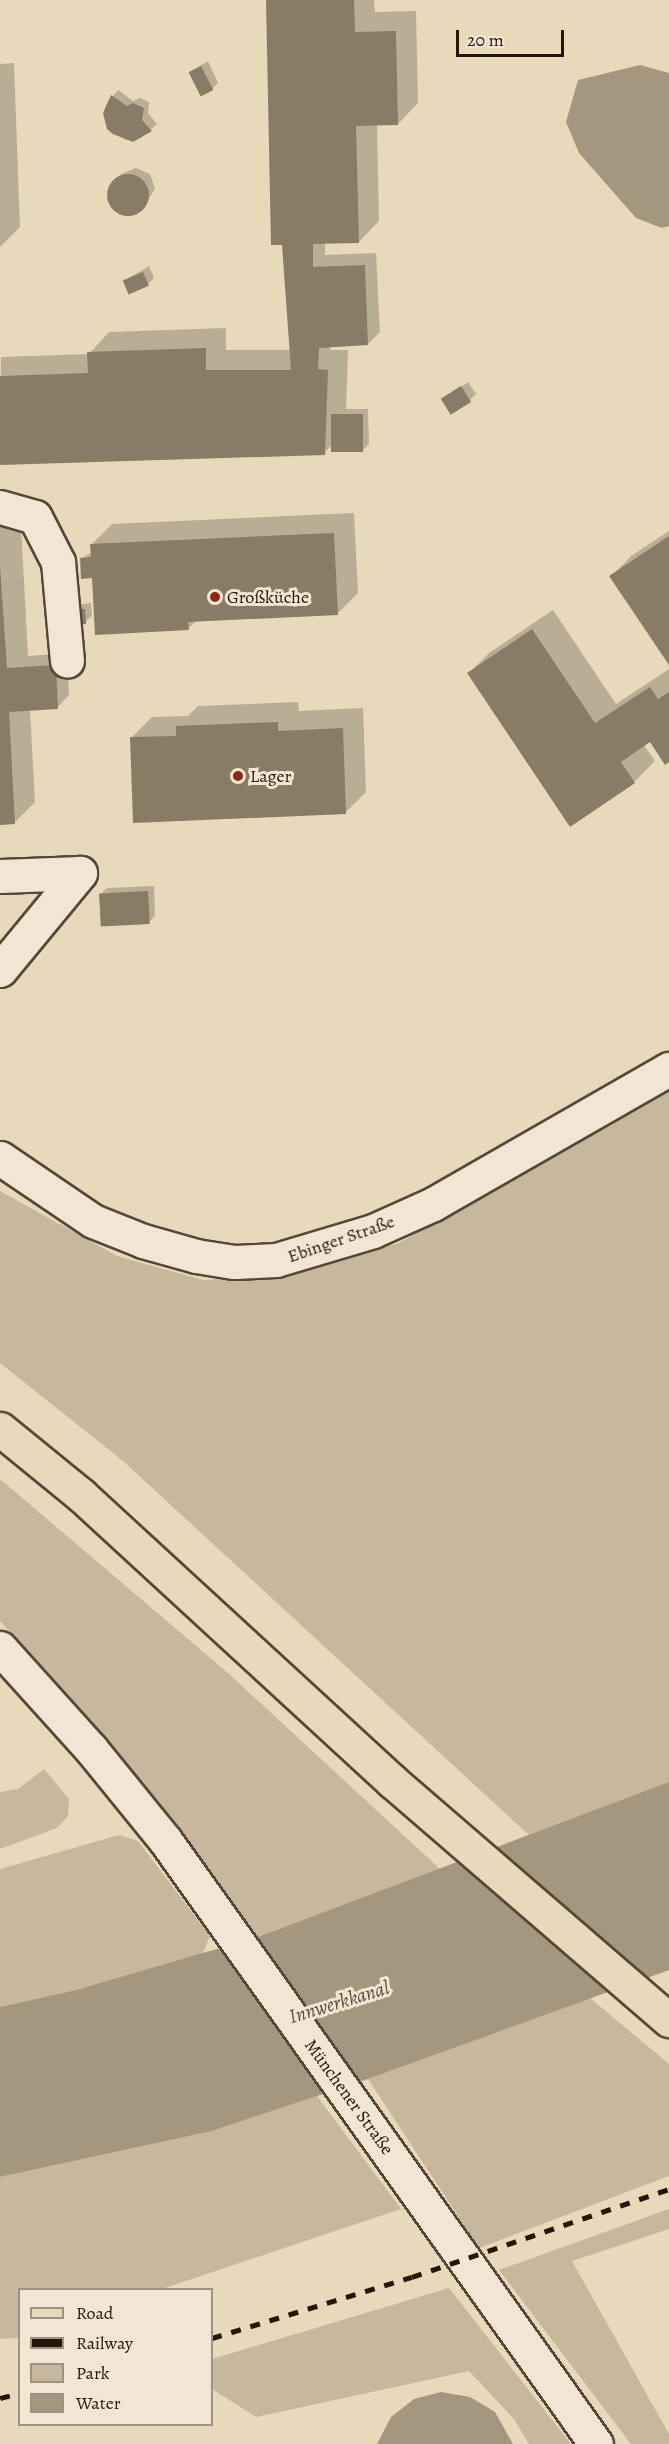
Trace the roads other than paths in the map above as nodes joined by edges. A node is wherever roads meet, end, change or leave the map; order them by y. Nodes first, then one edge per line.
1 (0, 507) edge
2 (67, 661) dead end
3 (0, 876) edge
4 (0, 970) edge
5 (669, 1069) edge
6 (0, 1158) edge
7 (0, 1430) edge
8 (0, 1648) edge
9 (669, 2020) edge
10 (596, 2444) edge

1 - 2 street
3 - 4 street
5 - 6 street, Ebinger Straße
7 - 9 main road
8 - 10 street, Münchener Straße

